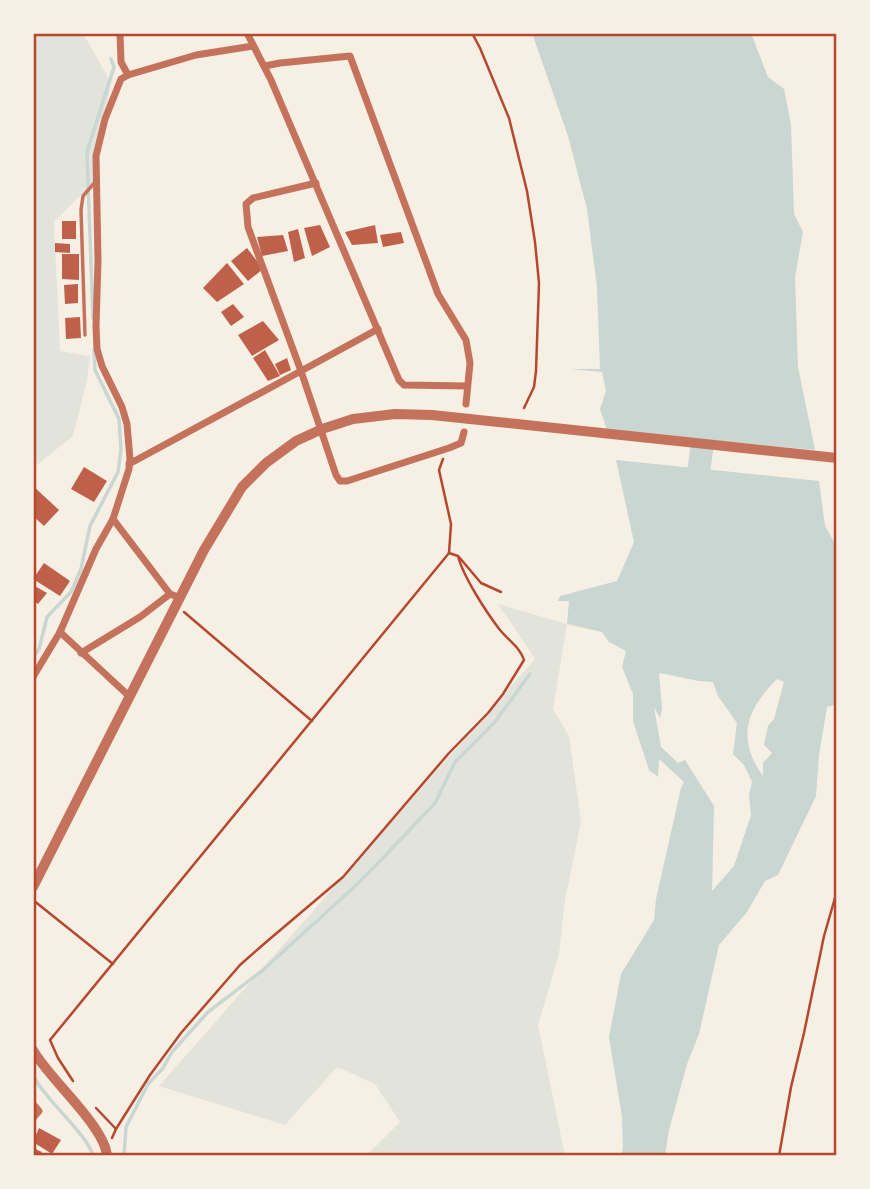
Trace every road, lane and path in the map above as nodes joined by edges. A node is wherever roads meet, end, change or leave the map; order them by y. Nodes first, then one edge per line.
1 (120, 33) edge
2 (247, 33) edge
3 (472, 33) edge
4 (253, 46) junction
5 (265, 66) junction
6 (128, 75) junction
7 (96, 180) junction
8 (316, 183) junction
9 (379, 329) junction
10 (85, 335) dead end
11 (301, 372) junction
12 (467, 386) junction
13 (466, 404) dead end
14 (524, 408) dead end
15 (321, 429) junction
16 (464, 432) dead end
17 (449, 448) junction
18 (837, 458) edge
19 (130, 464) junction
20 (113, 519) junction
21 (449, 553) junction
22 (458, 556) junction
23 (501, 592) dead end
24 (170, 594) junction
25 (181, 598) junction
26 (181, 611) dead end
27 (60, 632) junction
28 (81, 653) junction
29 (33, 677) edge
30 (130, 696) junction
31 (312, 721) junction
32 (33, 887) edge
33 (837, 891) edge
34 (33, 900) edge
35 (113, 964) junction
36 (33, 1050) edge
37 (72, 1080) dead end
38 (89, 1101) dead end
39 (33, 1104) edge
40 (33, 1118) edge
41 (116, 1129) junction
42 (107, 1153) edge
43 (779, 1156) edge

1 - 6 street
2 - 4 street
3 - 14 path
4 - 5 street
4 - 6 street
5 - 8 street
5 - 12 street
6 - 7 street
7 - 10 lane
7 - 19 street
8 - 9 street
8 - 11 street
9 - 11 street
9 - 12 street
11 - 15 street
11 - 19 street
12 - 13 street
15 - 17 street
15 - 18 street
15 - 25 street
16 - 17 street
17 - 21 path
19 - 20 street
20 - 24 street
20 - 27 street
21 - 22 path
21 - 31 path
22 - 23 path
22 - 41 path
24 - 25 street
24 - 28 street
25 - 30 street
26 - 31 path
27 - 28 street
27 - 29 street
28 - 30 street
30 - 32 street
31 - 35 path
33 - 43 path
34 - 35 path
35 - 37 path
36 - 42 street
38 - 41 path
39 - 40 street
41 - 42 path

